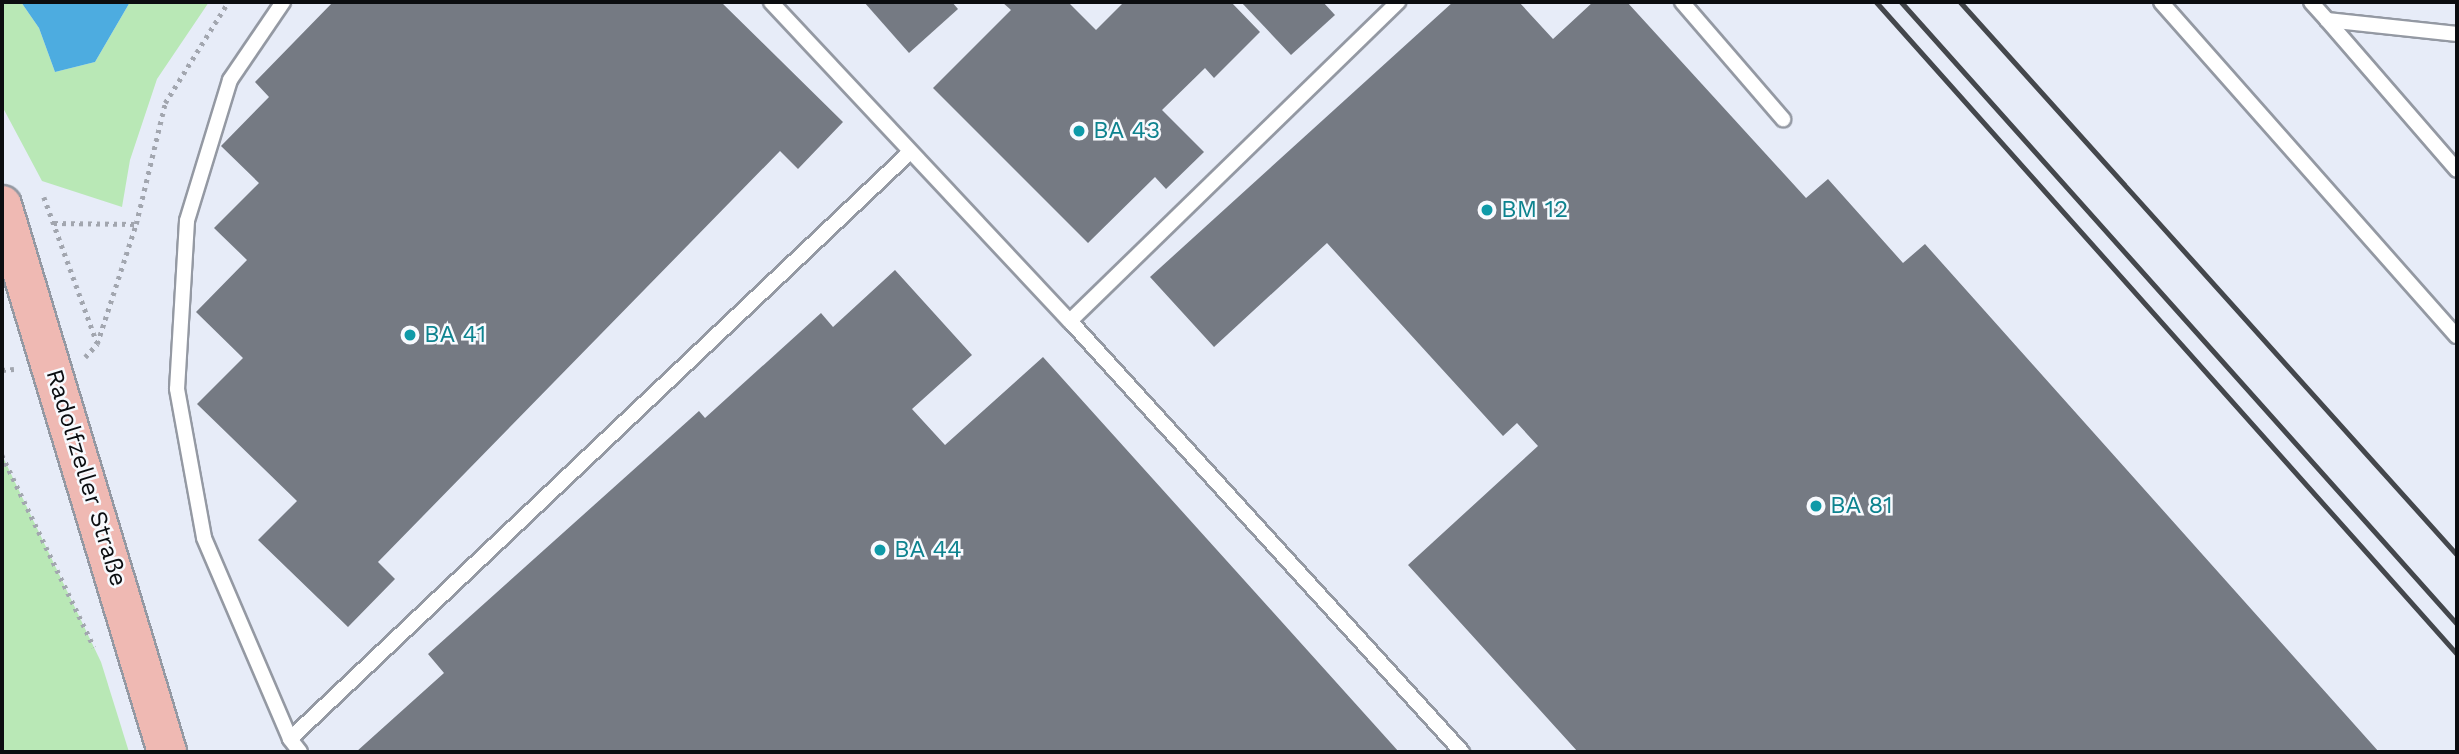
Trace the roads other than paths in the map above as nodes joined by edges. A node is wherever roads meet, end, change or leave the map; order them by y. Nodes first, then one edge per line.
1 (283, 2) edge
2 (771, 2) edge
3 (1398, 2) edge
4 (1682, 2) edge
5 (2161, 2) edge
6 (2311, 2) edge
7 (2327, 20) junction
8 (2457, 33) edge
9 (1783, 119) dead end
10 (910, 152) junction
11 (2457, 170) edge
12 (2, 205) edge
13 (1070, 321) junction
14 (2457, 337) edge
15 (290, 739) junction
16 (167, 752) edge
17 (300, 752) edge
18 (1462, 752) edge

1 - 15 lane
2 - 10 lane
3 - 13 lane
4 - 9 lane
5 - 14 lane
6 - 7 lane
7 - 8 lane
7 - 11 lane
10 - 13 lane
10 - 15 lane
12 - 16 main road, Radolfzeller Straße
13 - 18 lane
15 - 17 lane

